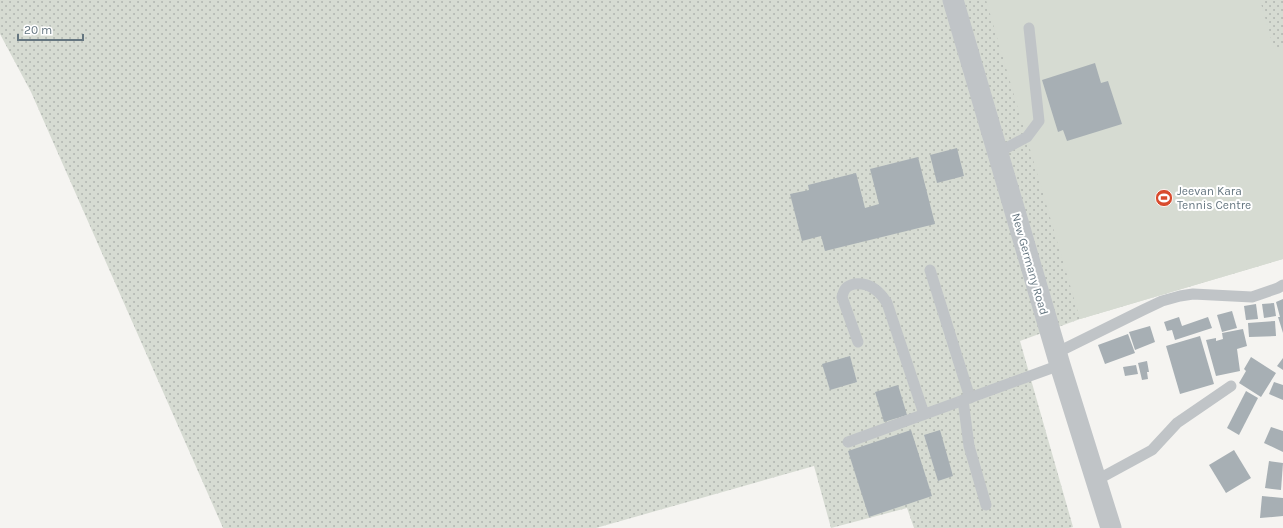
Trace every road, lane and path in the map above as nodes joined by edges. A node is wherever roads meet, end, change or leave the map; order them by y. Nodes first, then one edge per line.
1 (953, 0) edge
2 (1029, 28) dead end
3 (997, 153) junction
4 (930, 270) dead end
5 (1283, 285) edge
6 (858, 342) dead end
7 (1058, 359) junction
8 (1231, 386) dead end
9 (966, 399) junction
10 (924, 414) junction
11 (848, 442) dead end
12 (1095, 481) junction
13 (986, 505) dead end
14 (1111, 528) edge

1 - 3 street, New Germany Road
2 - 3 lane
3 - 7 street, New Germany Road
4 - 9 lane
5 - 7 lane
6 - 10 lane
7 - 9 lane
7 - 12 street, New Germany Road
8 - 12 lane
9 - 10 lane
9 - 13 lane
10 - 11 lane
12 - 14 street, New Germany Road

